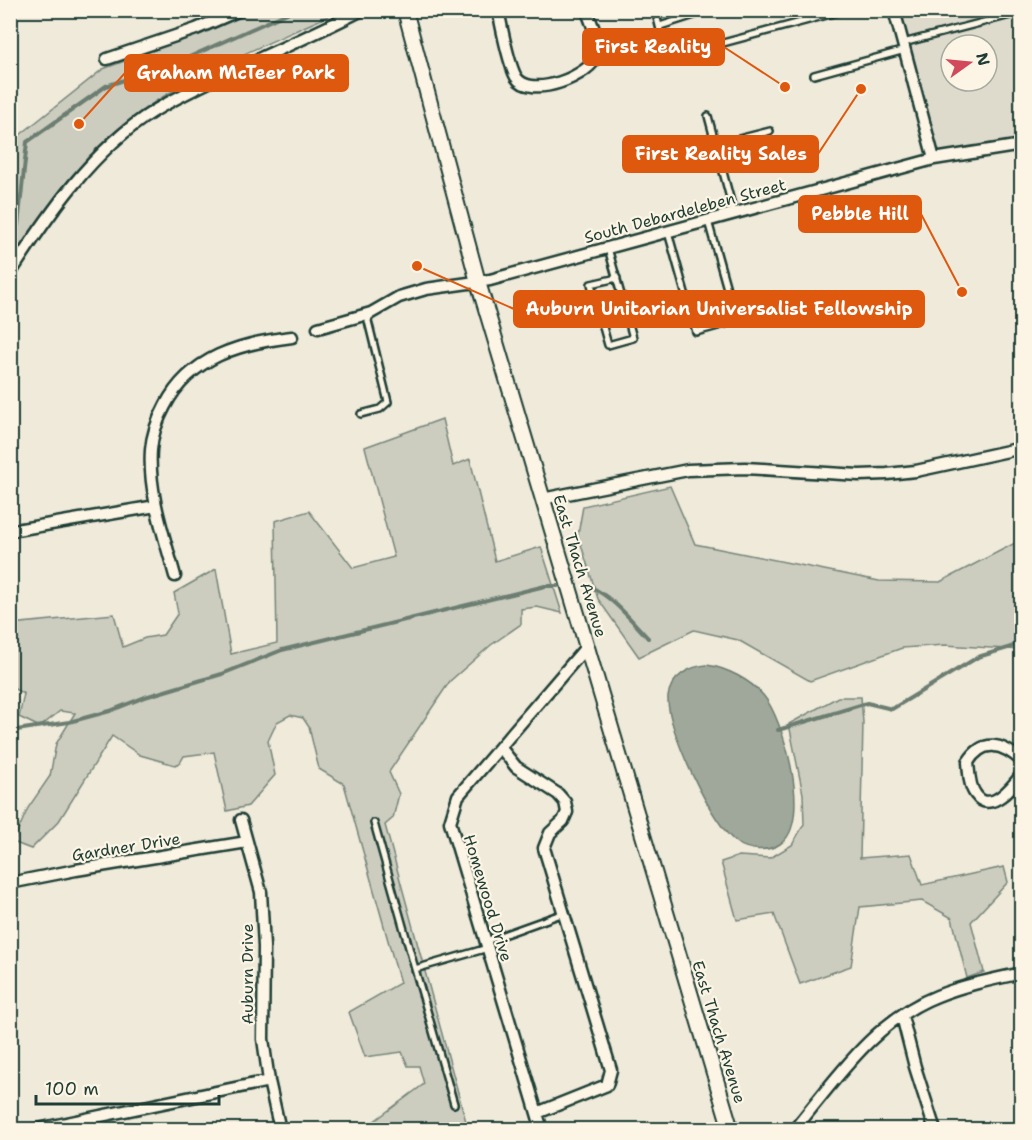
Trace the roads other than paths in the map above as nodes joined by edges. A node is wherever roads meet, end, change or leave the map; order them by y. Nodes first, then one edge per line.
1 (240, 10) edge
2 (362, 10) edge
3 (405, 10) edge
4 (498, 10) edge
5 (587, 10) edge
6 (655, 10) edge
7 (710, 10) edge
8 (802, 10) edge
9 (845, 10) edge
10 (896, 11) edge
11 (1022, 12) edge
12 (805, 21) junction
13 (660, 26) junction
14 (904, 47) junction
15 (107, 59) dead end
16 (814, 75) dead end
17 (708, 116) dead end
18 (770, 131) dead end
19 (1022, 145) edge
20 (716, 146) junction
21 (934, 159) junction
22 (734, 213) junction
23 (708, 220) junction
24 (668, 231) junction
25 (608, 248) junction
26 (10, 274) edge
27 (617, 278) junction
28 (478, 282) junction
29 (770, 312) dead end
30 (371, 313) junction
31 (736, 321) junction
32 (318, 328) dead end
33 (292, 337) dead end
34 (361, 414) dead end
35 (1022, 448) edge
36 (542, 499) junction
37 (156, 506) junction
38 (10, 531) edge
39 (175, 576) dead end
40 (587, 646) junction
41 (500, 747) junction
42 (1022, 761) edge
43 (1022, 774) edge
44 (241, 820) dead end
45 (374, 823) dead end
46 (247, 842) junction
47 (10, 883) edge
48 (564, 913) junction
49 (487, 944) junction
50 (415, 969) junction
51 (1022, 972) edge
52 (902, 1016) junction
53 (269, 1081) junction
54 (454, 1104) dead end
55 (537, 1113) junction
56 (33, 1130) edge
57 (280, 1130) edge
58 (542, 1130) edge
59 (731, 1130) edge
60 (794, 1130) edge
61 (935, 1130) edge

1 - 15 street
2 - 26 street
3 - 28 street, East Thach Avenue
4 - 5 street
6 - 13 lane
7 - 13 lane
8 - 12 lane
9 - 12 lane
10 - 14 street
11 - 14 lane
12 - 13 lane
14 - 16 lane
14 - 21 street
17 - 20 lane
18 - 20 lane
19 - 21 street, South Debardeleben Street
20 - 22 lane
21 - 22 street, South Debardeleben Street
22 - 23 street, South Debardeleben Street
23 - 24 street, South Debardeleben Street
23 - 31 lane
24 - 25 street, South Debardeleben Street
24 - 31 lane
25 - 27 lane
25 - 28 street, South Debardeleben Street
27 - 27 lane
28 - 30 street
28 - 36 street, East Thach Avenue
29 - 31 lane
30 - 32 street
30 - 34 lane
33 - 37 street
35 - 36 street
36 - 40 street, East Thach Avenue
37 - 38 street
37 - 39 street
40 - 41 street, Homewood Drive
40 - 59 street, East Thach Avenue
41 - 48 street
41 - 49 street, Homewood Drive
42 - 43 street
44 - 46 street, Auburn Drive
45 - 50 lane
46 - 47 street, Gardner Drive
46 - 53 street, Auburn Drive
48 - 49 lane
48 - 55 street
49 - 50 lane
49 - 55 street, Homewood Drive
50 - 54 lane
51 - 52 street
52 - 60 street
52 - 61 street
53 - 56 street
53 - 57 street, Auburn Drive
55 - 58 street, Homewood Drive

